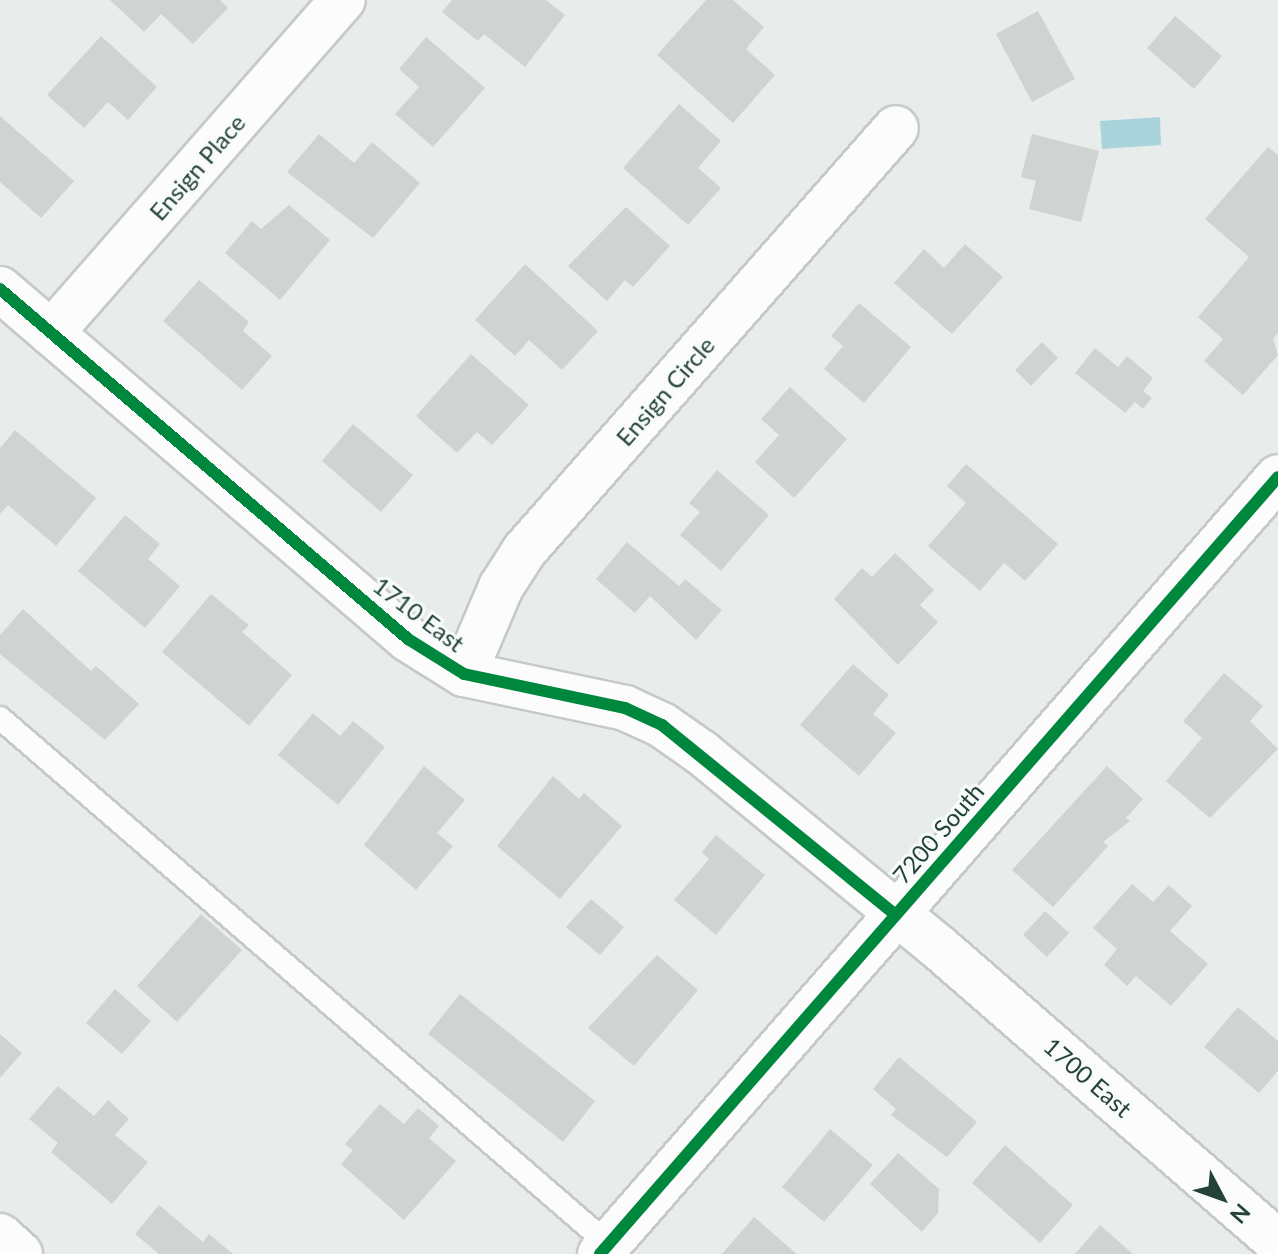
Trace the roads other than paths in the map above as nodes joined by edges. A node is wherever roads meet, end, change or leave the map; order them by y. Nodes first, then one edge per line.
1 (343, 0) edge
2 (896, 128) dead end
3 (0, 289) edge
4 (51, 333) junction
5 (1278, 477) edge
6 (464, 674) junction
7 (0, 718) edge
8 (896, 915) junction
9 (0, 1236) edge
10 (1278, 1242) edge
11 (604, 1249) edge
12 (20, 1254) edge

1 - 4 street, Ensign Place
2 - 6 street, Ensign Circle
3 - 4 street, 1710 East
4 - 6 street, 1710 East
5 - 8 street, 7200 South
6 - 8 street, 1710 East
7 - 11 lane
8 - 10 street, 1700 East
8 - 11 street, 7200 South
9 - 12 street

